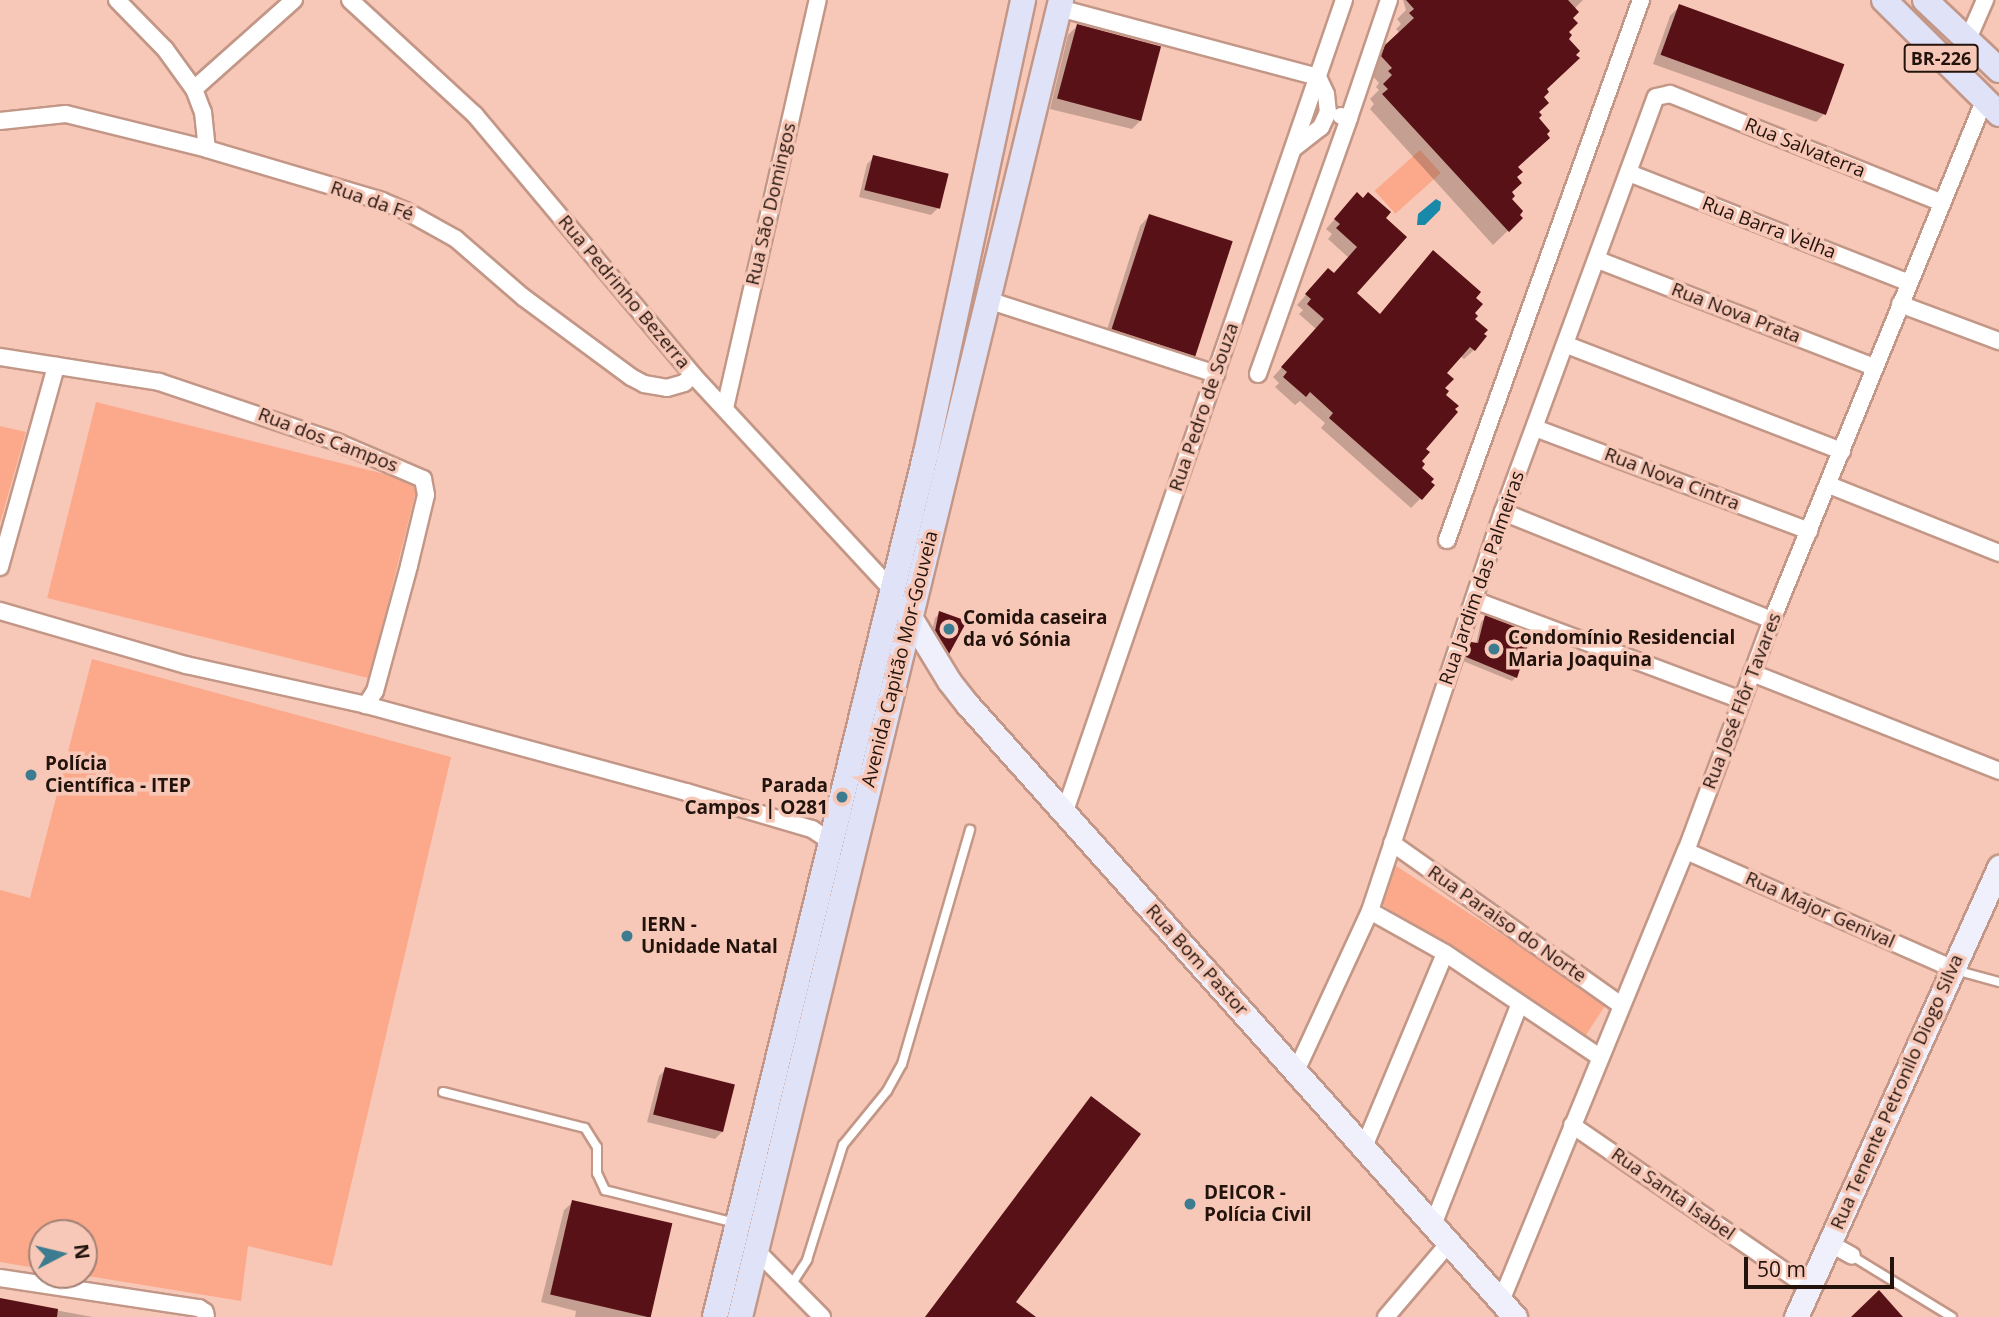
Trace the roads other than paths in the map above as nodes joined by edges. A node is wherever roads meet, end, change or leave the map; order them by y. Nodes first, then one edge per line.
1 (117, 0) edge
2 (295, 0) edge
3 (350, 0) edge
4 (818, 0) edge
5 (1023, 0) edge
6 (1344, 0) edge
7 (1389, 0) edge
8 (1641, 0) edge
9 (1884, 0) edge
10 (1925, 0) edge
11 (1985, 0) edge
12 (1060, 4) edge
13 (1968, 39) junction
14 (1999, 70) edge
15 (1318, 77) junction
16 (194, 89) junction
17 (1670, 94) joint
18 (1992, 108) edge
19 (1328, 112) junction
20 (1349, 118) junction
21 (0, 121) edge
22 (1294, 148) junction
23 (207, 149) junction
24 (1629, 173) junction
25 (1940, 202) junction
26 (1598, 260) junction
27 (1909, 283) junction
28 (988, 300) junction
29 (1900, 304) junction
30 (1999, 341) edge
31 (1567, 345) junction
32 (0, 357) edge
33 (56, 366) junction
34 (1874, 367) junction
35 (1216, 374) junction
36 (1258, 374) dead end
37 (693, 375) junction
38 (725, 408) junction
39 (1535, 428) junction
40 (1842, 451) junction
41 (1829, 485) junction
42 (1503, 512) junction
43 (1809, 531) junction
44 (1447, 540) dead end
45 (1999, 553) edge
46 (0, 567) edge
47 (892, 591) junction
48 (1474, 600) junction
49 (0, 611) edge
50 (910, 619) junction
51 (1772, 620) junction
52 (1752, 673) junction
53 (1742, 700) junction
54 (366, 705) junction
55 (1999, 771) edge
56 (1064, 814) junction
57 (970, 830) dead end
58 (1392, 843) junction
59 (833, 844) junction
60 (1686, 851) junction
61 (1999, 867) edge
62 (1370, 911) junction
63 (1445, 953) junction
64 (1953, 969) junction
65 (1998, 980) edge
66 (1521, 1003) junction
67 (1621, 1005) junction
68 (1600, 1057) junction
69 (1297, 1069) junction
70 (774, 1076) junction
71 (799, 1082) junction
72 (443, 1092) dead end
73 (1572, 1125) junction
74 (1364, 1147) junction
75 (738, 1224) junction
76 (1433, 1225) junction
77 (1449, 1243) junction
78 (1829, 1243) junction
79 (756, 1250) junction
80 (1852, 1256) joint
81 (0, 1278) edge
82 (790, 1285) junction
83 (1809, 1288) junction
84 (1508, 1309) edge
85 (206, 1315) edge
86 (715, 1317) edge
87 (740, 1317) edge
88 (822, 1317) edge
89 (1386, 1317) edge
90 (1796, 1317) edge
91 (1952, 1317) edge

1 - 16 street
2 - 16 street
3 - 37 street, Rua Pedrinho Bezerra
4 - 38 street, Rua São Domingos
5 - 47 main road, Avenida Capitão Mor-Gouveia
6 - 15 street, Rua Pedro de Souza
7 - 20 street
8 - 44 street
9 - 18 main road, BR-226
10 - 13 main road, BR-226
11 - 13 street
12 - 15 street
12 - 28 main road, Avenida Capitão Mor-Gouveia
13 - 14 main road, BR-226
15 - 19 street
15 - 22 street, Rua Pedro de Souza
16 - 23 street
17 - 24 street, Rua Jardim das Palmeiras
17 - 25 street, Rua Salvaterra
18 - 25 street, Rua José Flôr Tavares
19 - 20 street
19 - 22 street
20 - 36 street
21 - 23 street, Rua da Fé
22 - 35 street, Rua Pedro de Souza
23 - 37 street, Rua da Fé
24 - 26 street, Rua Jardim das Palmeiras
24 - 27 street, Rua Barra Velha
25 - 27 street, Rua José Flôr Tavares
26 - 31 street, Rua Jardim das Palmeiras
26 - 34 street, Rua Nova Prata
27 - 29 street, Rua José Flôr Tavares
28 - 35 street
28 - 50 main road, Avenida Capitão Mor-Gouveia
29 - 30 street
29 - 34 street, Rua José Flôr Tavares
31 - 39 street, Rua Jardim das Palmeiras
31 - 40 street
32 - 33 street, Rua dos Campos
33 - 46 street
33 - 54 street, Rua dos Campos
34 - 40 street, Rua José Flôr Tavares
35 - 56 street, Rua Pedro de Souza
37 - 38 street, Rua Pedrinho Bezerra
38 - 47 street, Rua Pedrinho Bezerra
39 - 42 street, Rua Jardim das Palmeiras
39 - 43 street, Rua Nova Cintra
40 - 41 street, Rua José Flôr Tavares
41 - 43 street, Rua José Flôr Tavares
41 - 45 street
42 - 48 street, Rua Jardim das Palmeiras
42 - 51 street
43 - 51 street, Rua José Flôr Tavares
47 - 50 main road, Rua Bom Pastor
47 - 59 main road, Avenida Capitão Mor-Gouveia
48 - 53 street
48 - 58 street, Rua Jardim das Palmeiras
49 - 54 street
50 - 56 main road, Rua Bom Pastor
50 - 71 main road, Avenida Capitão Mor-Gouveia
51 - 52 street, Rua José Flôr Tavares
52 - 53 street, Rua José Flôr Tavares
52 - 55 street
53 - 60 street, Rua José Flôr Tavares
54 - 59 street
56 - 69 main road, Rua Bom Pastor
57 - 82 lane
58 - 62 street, Rua Jardim das Palmeiras
58 - 67 street, Rua Paraiso do Norte
59 - 70 main road, Avenida Capitão Mor-Gouveia
60 - 64 street, Rua Major Genival
60 - 67 street, Rua José Flôr Tavares
61 - 64 main road, Rua Tenente Petronilo Diogo Silva
62 - 63 street
62 - 69 street, Rua Jardim das Palmeiras
63 - 66 street
63 - 74 street
64 - 65 lane
64 - 78 main road, Rua Tenente Petronilo Diogo Silva
66 - 68 street
66 - 76 street
67 - 68 street, Rua José Flôr Tavares
68 - 73 street, Rua José Flôr Tavares
69 - 74 main road, Rua Bom Pastor
70 - 71 main road
70 - 75 main road, Avenida Capitão Mor-Gouveia
71 - 79 main road, Avenida Capitão Mor-Gouveia
72 - 75 lane
73 - 83 street, Rua Santa Isabel
73 - 84 street, Rua José Flôr Tavares
74 - 76 main road, Rua Bom Pastor
75 - 86 main road, Avenida Capitão Mor-Gouveia
76 - 77 main road, Rua Bom Pastor
77 - 84 main road, Rua Bom Pastor
77 - 89 street
78 - 80 street
78 - 83 main road, Rua Tenente Petronilo Diogo Silva
79 - 82 street
79 - 87 main road, Avenida Capitão Mor-Gouveia
80 - 91 lane
81 - 85 street
82 - 88 street
83 - 90 main road, Rua Tenente Petronilo Diogo Silva

